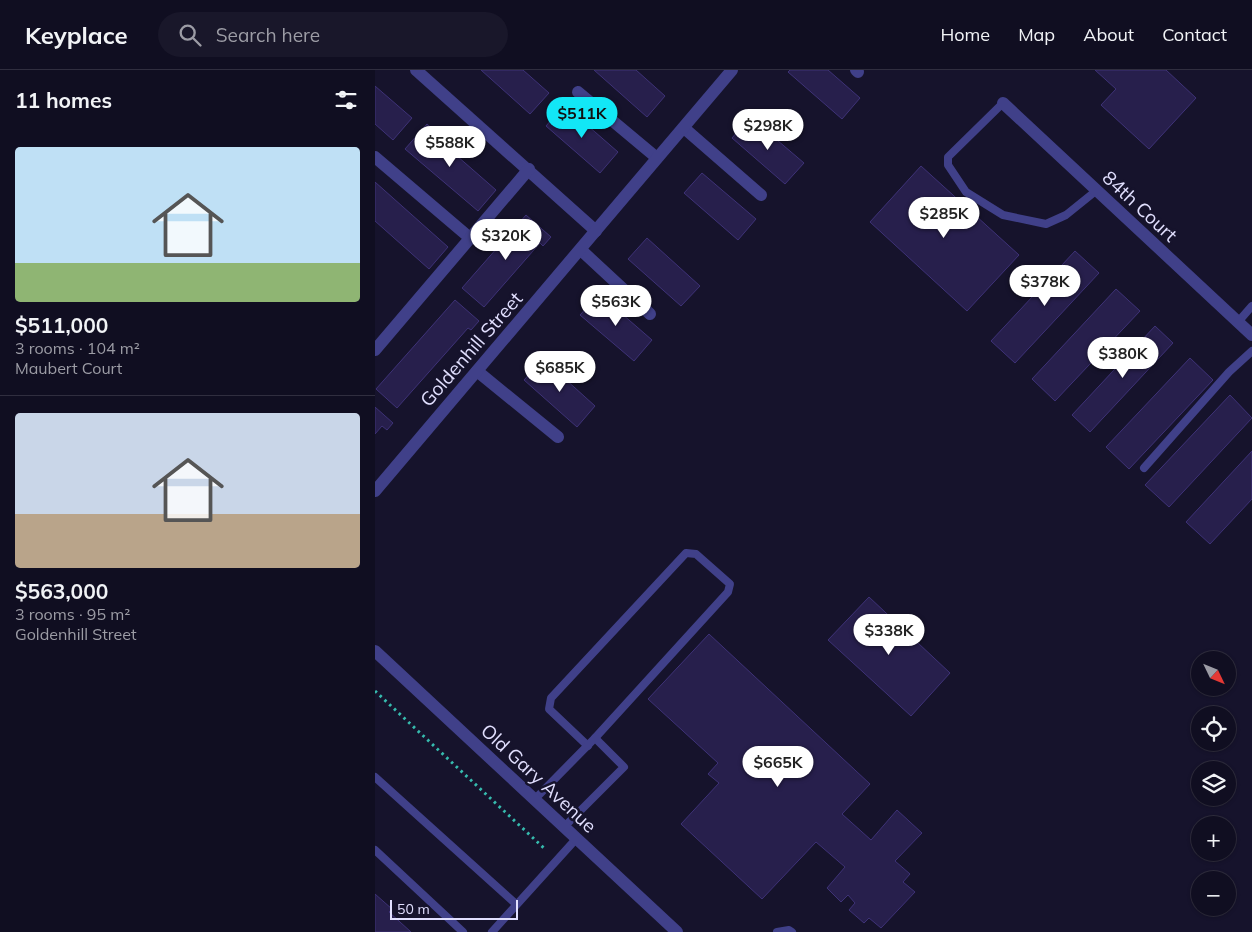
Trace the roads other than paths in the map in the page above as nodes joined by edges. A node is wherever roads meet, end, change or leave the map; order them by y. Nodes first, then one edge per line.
1 (417, 70) edge
2 (732, 70) edge
3 (577, 92) dead end
4 (1003, 103) joint
5 (684, 128) junction
6 (375, 157) edge
7 (657, 158) junction
8 (529, 169) junction
9 (1097, 190) junction
10 (761, 195) dead end
11 (596, 230) junction
12 (470, 238) junction
13 (581, 250) junction
14 (1252, 306) edge
15 (650, 314) dead end
16 (1237, 322) junction
17 (1252, 335) edge
18 (375, 350) edge
19 (1252, 351) edge
20 (477, 371) junction
21 (558, 437) dead end
22 (1144, 468) dead end
23 (375, 491) edge
24 (375, 651) edge
25 (595, 738) junction
26 (588, 746) junction
27 (375, 777) edge
28 (535, 800) junction
29 (564, 827) junction
30 (576, 839) junction
31 (375, 850) edge
32 (516, 904) junction
33 (463, 932) edge
34 (492, 932) edge
35 (677, 932) edge
36 (777, 932) edge
37 (792, 932) edge

1 - 8 street
2 - 5 street, Goldenhill Street
3 - 7 street
4 - 9 street, 84th Court
4 - 9 lane
5 - 7 street, Goldenhill Street
5 - 10 street
6 - 12 street
7 - 11 street, Goldenhill Street
8 - 11 street
8 - 12 street
9 - 16 street, 84th Court
11 - 13 street, Goldenhill Street
12 - 18 street
13 - 15 street
13 - 20 street, Goldenhill Street
14 - 16 lane
16 - 17 street, 84th Court
19 - 22 lane
20 - 21 street
20 - 23 street, Goldenhill Street
24 - 28 street, Old Gary Avenue
25 - 26 lane
25 - 26 lane
25 - 29 lane
26 - 28 lane
27 - 32 lane
28 - 29 street, Old Gary Avenue
29 - 30 street, Old Gary Avenue
30 - 32 lane
30 - 35 street, Old Gary Avenue
31 - 33 lane
32 - 34 lane
36 - 37 lane

